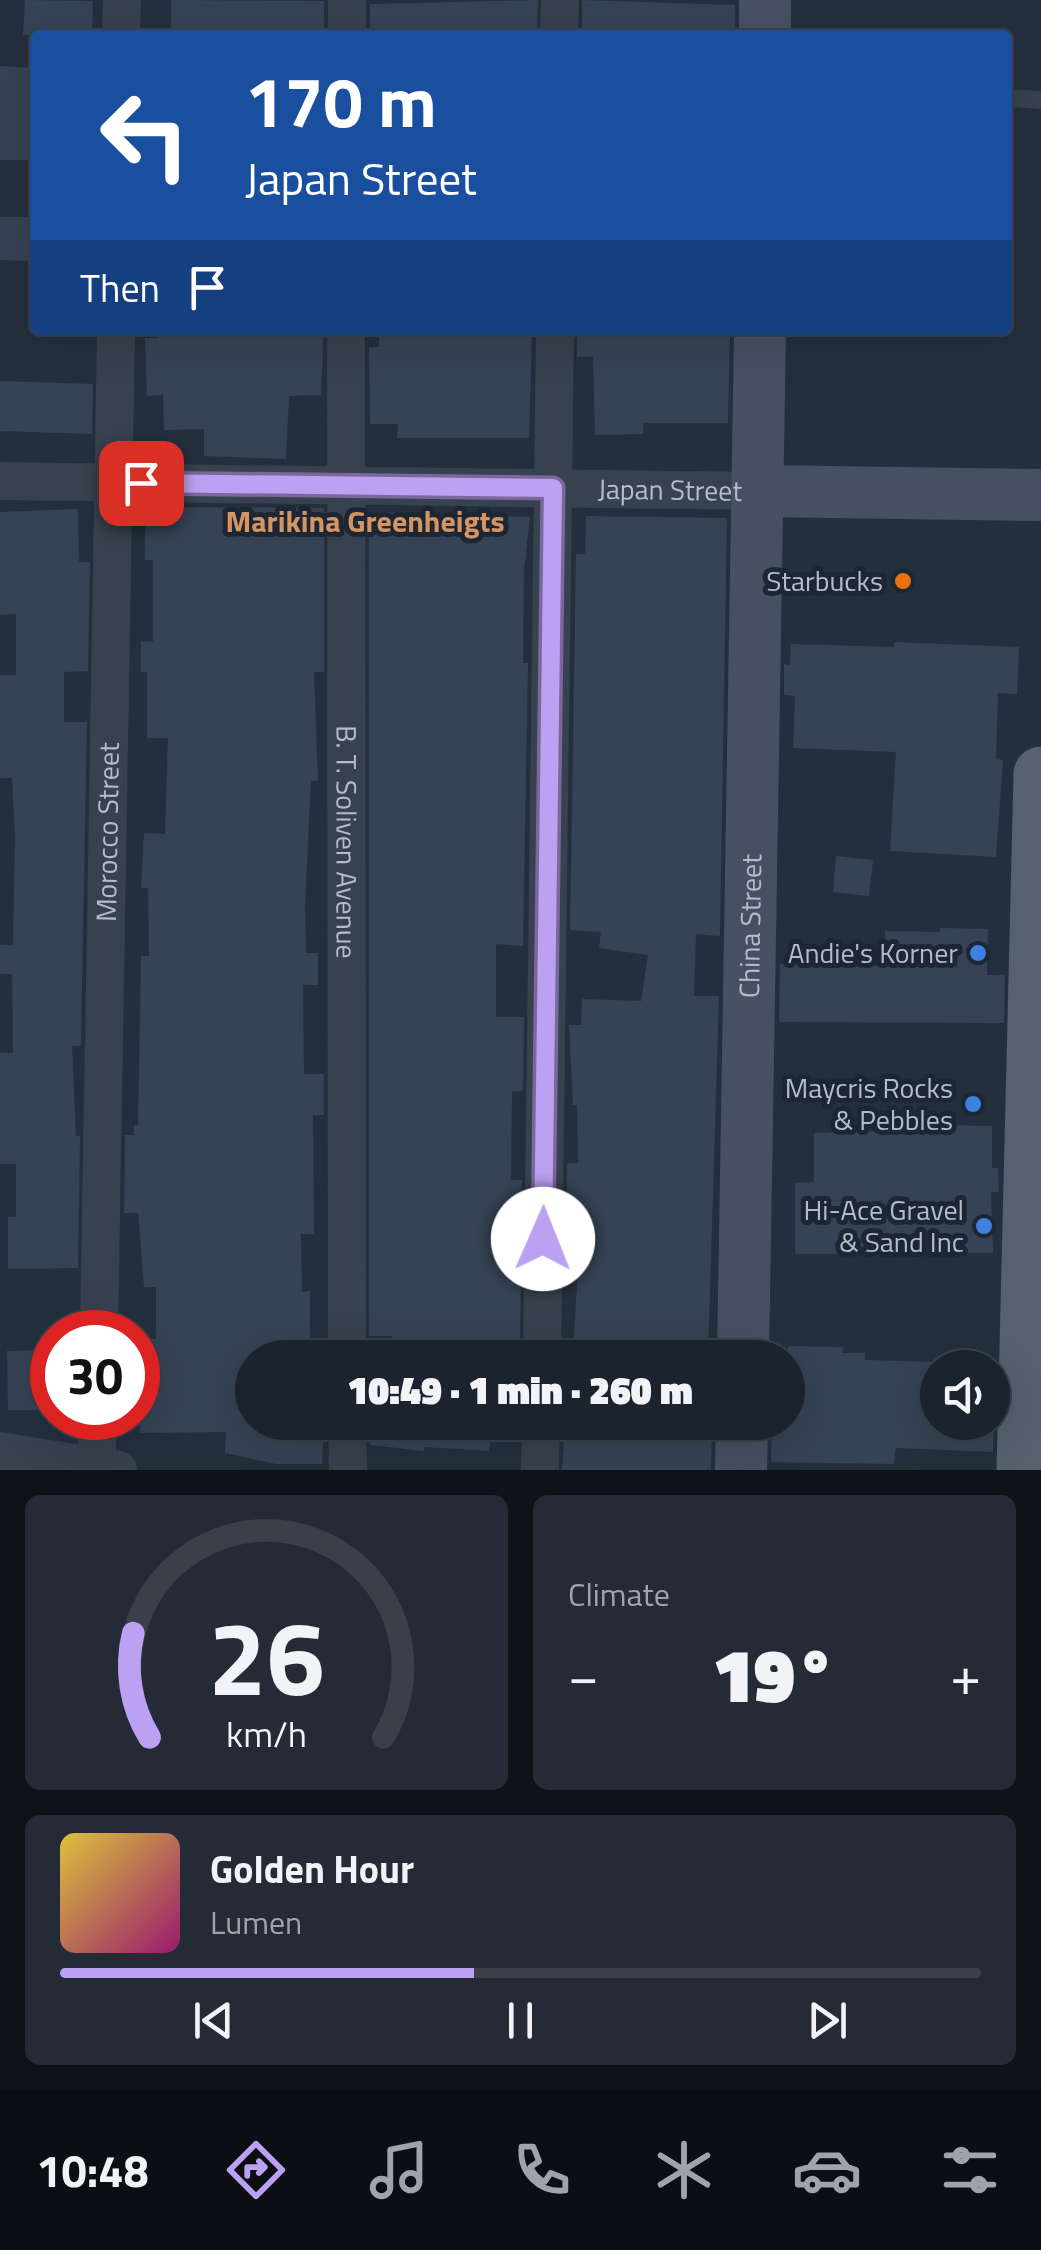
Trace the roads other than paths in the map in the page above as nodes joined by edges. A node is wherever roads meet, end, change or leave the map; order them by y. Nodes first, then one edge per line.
1 (122, 0) edge
2 (347, 0) edge
3 (560, 0) edge
4 (766, 0) edge
5 (122, 30) edge
6 (347, 30) edge
7 (559, 30) edge
8 (765, 30) edge
9 (1012, 98) edge
10 (1041, 100) edge
11 (116, 335) edge
12 (346, 335) edge
13 (555, 335) edge
14 (760, 335) edge
15 (0, 481) edge
16 (114, 483) junction
17 (345, 486) junction
18 (553, 488) junction
19 (757, 492) junction
20 (1041, 495) edge
21 (1041, 774) edge
22 (1041, 794) edge
23 (1040, 879) edge
24 (99, 1310) edge
25 (347, 1340) edge
26 (542, 1340) edge
27 (743, 1340) edge
28 (102, 1440) edge
29 (348, 1440) edge
30 (541, 1440) edge
31 (742, 1440) edge
32 (0, 1451) edge
33 (107, 1468) edge
34 (348, 1470) edge
35 (540, 1470) edge
36 (741, 1470) edge
37 (1024, 1470) edge

1 - 5 street
2 - 6 street
3 - 7 street
4 - 8 street
9 - 10 lane
11 - 16 street, Morocco Street
12 - 17 street, B. T. Soliven Avenue
13 - 18 street
14 - 19 street, China Street
15 - 16 street, Japan Street
16 - 17 street, Japan Street
16 - 24 street, Morocco Street
17 - 18 street, Japan Street
17 - 25 street, B. T. Soliven Avenue
18 - 19 street, Japan Street
18 - 26 street
19 - 20 street, Japan Street
19 - 27 street, China Street
21 - 22 main road
22 - 23 main road
23 - 37 main road
28 - 33 street
29 - 34 street
30 - 35 street
31 - 36 street
32 - 33 street

